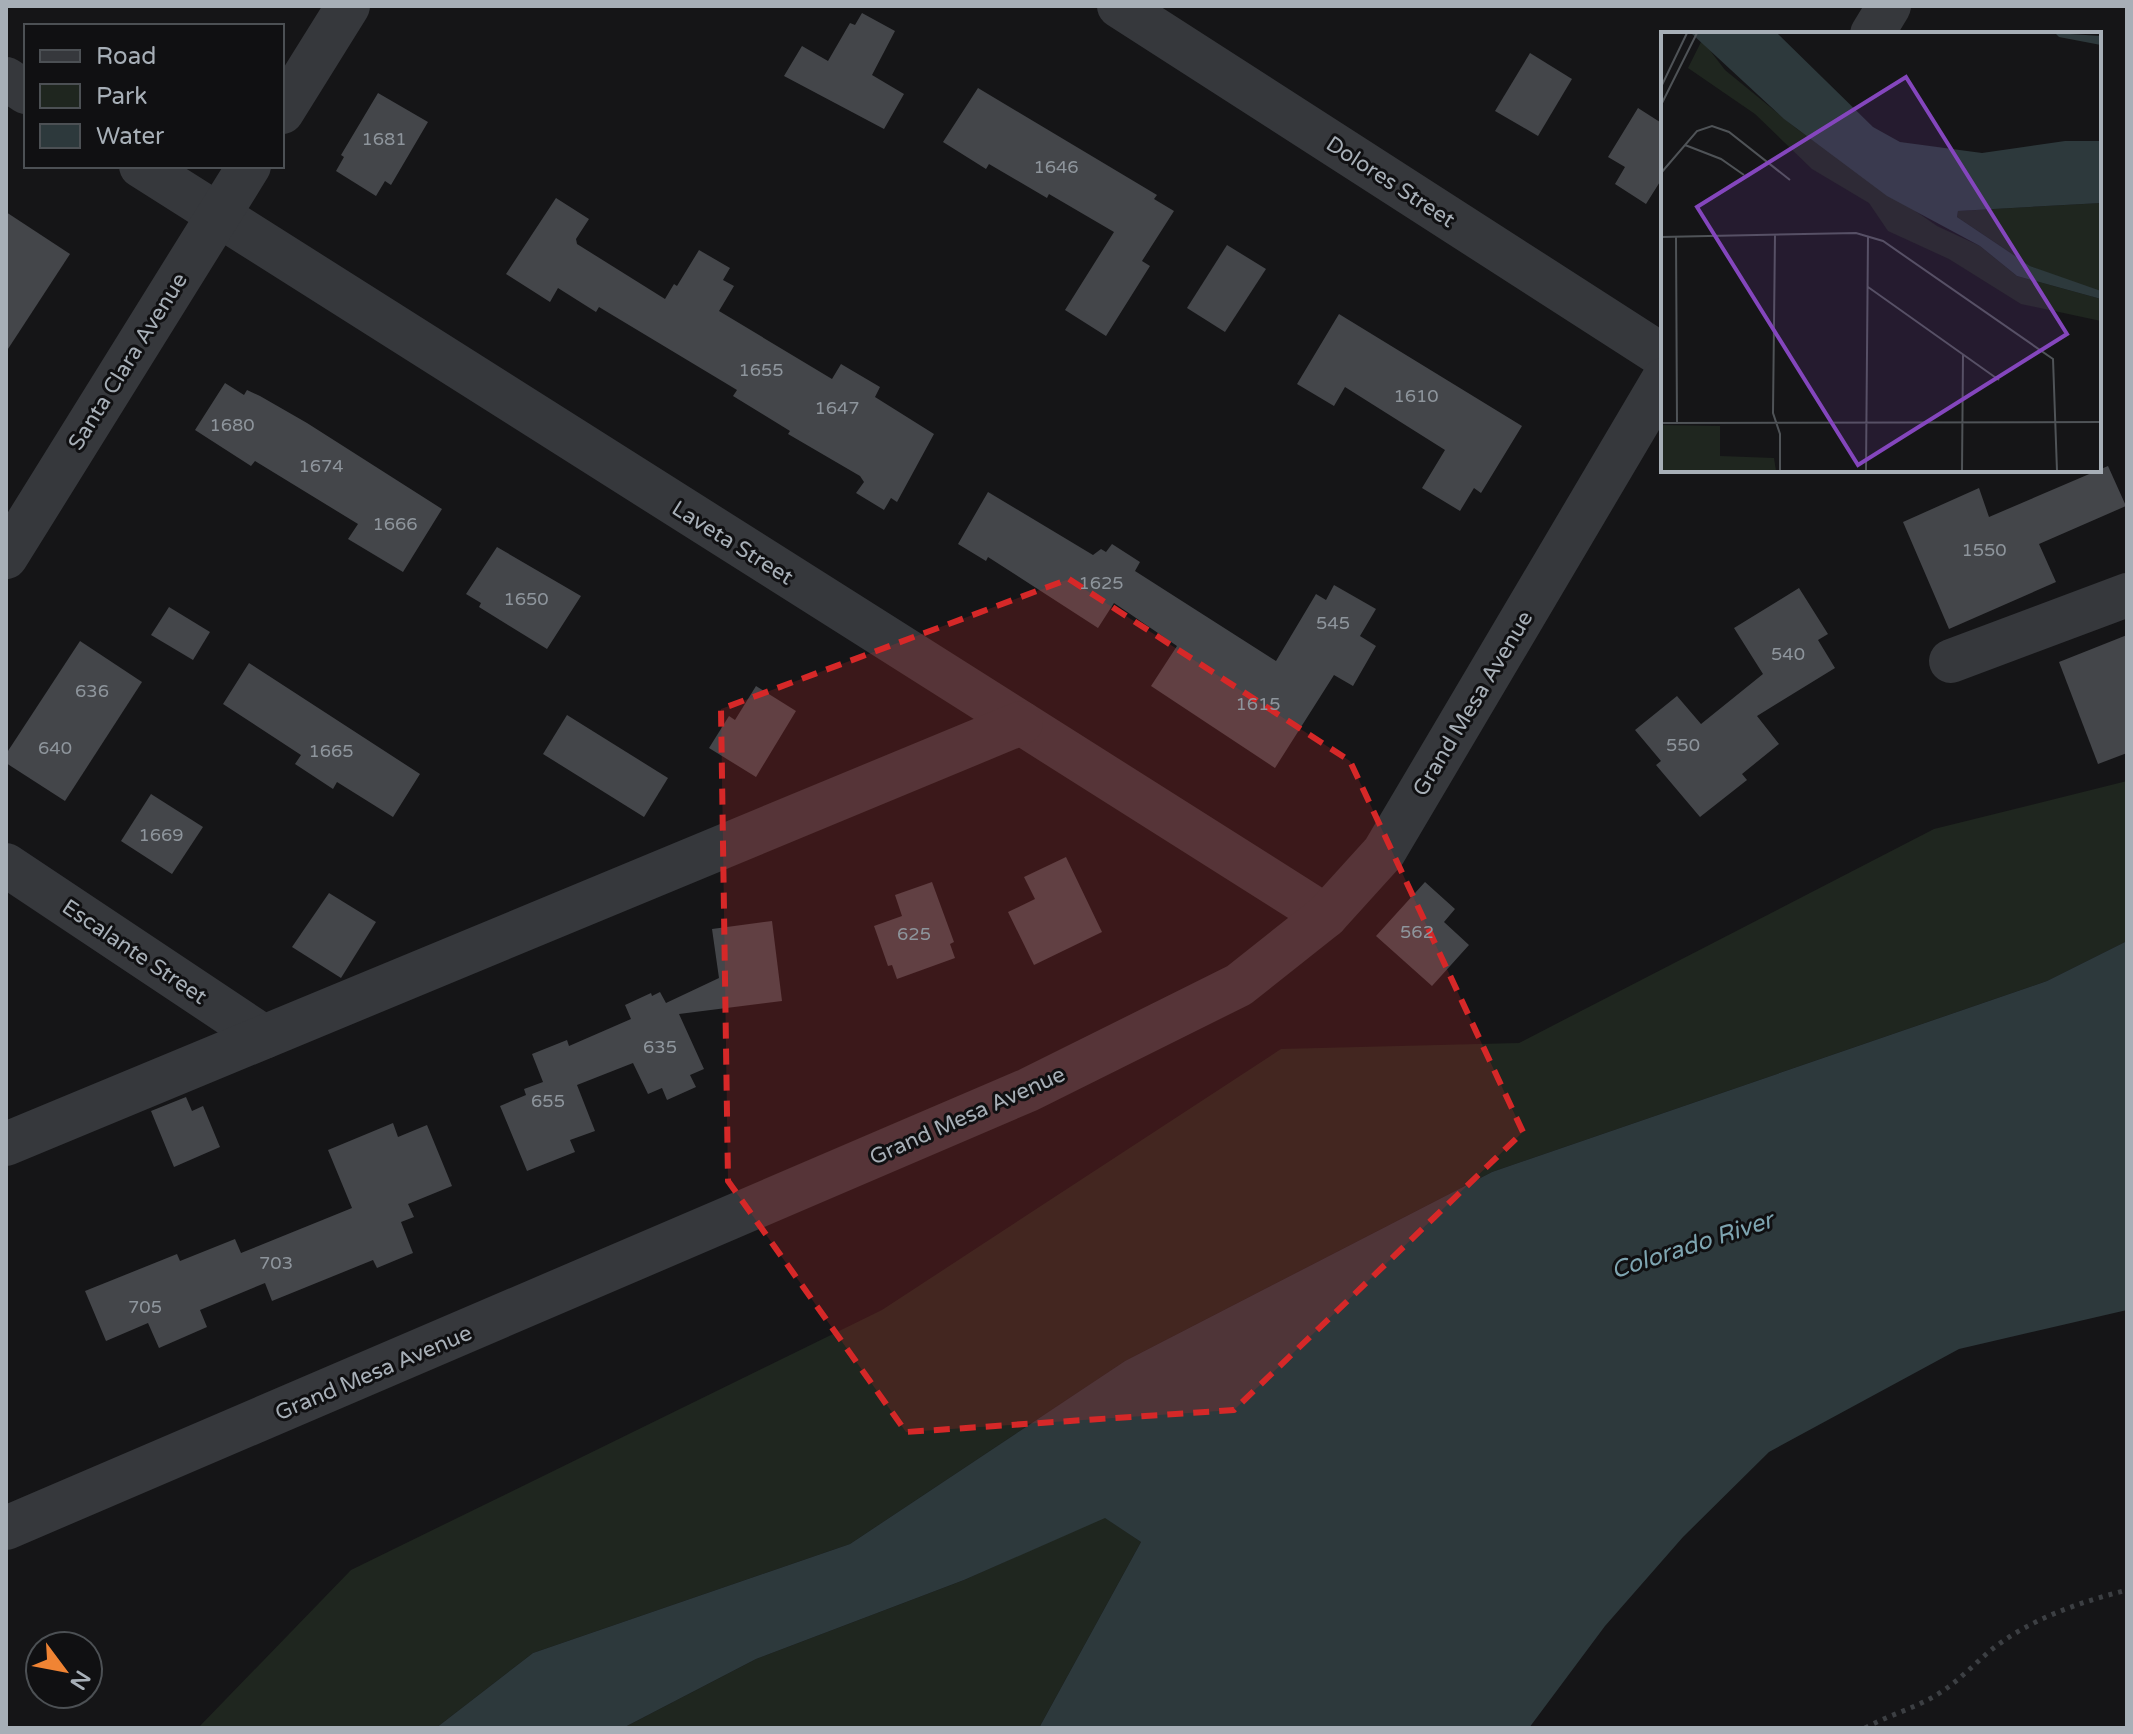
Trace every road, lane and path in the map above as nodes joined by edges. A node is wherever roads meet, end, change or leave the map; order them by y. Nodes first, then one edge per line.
1 (348, 6) edge
2 (1119, 6) edge
3 (1889, 6) edge
4 (1873, 32) edge
5 (6, 79) edge
6 (24, 91) edge
7 (284, 109) edge
8 (144, 168) edge
9 (248, 168) edge
10 (218, 216) junction
11 (1661, 355) edge
12 (1661, 383) edge
13 (6, 557) edge
14 (2127, 595) edge
15 (1951, 661) dead end
16 (1021, 723) junction
17 (6, 865) edge
18 (1326, 916) junction
19 (264, 1037) junction
20 (6, 1144) edge
21 (6, 1528) edge
22 (2127, 1590) edge
23 (1865, 1728) edge

1 - 7 street
2 - 11 street, Dolores Street
3 - 4 street
5 - 6 street
8 - 10 street, Laveta Street
9 - 10 street, Santa Clara Avenue
10 - 13 street, Santa Clara Avenue
10 - 16 street, Laveta Street
12 - 18 street, Grand Mesa Avenue
14 - 15 street
16 - 18 street, Laveta Street
16 - 19 street
17 - 19 street, Escalante Street
18 - 21 street, Grand Mesa Avenue
19 - 20 street
22 - 23 path

